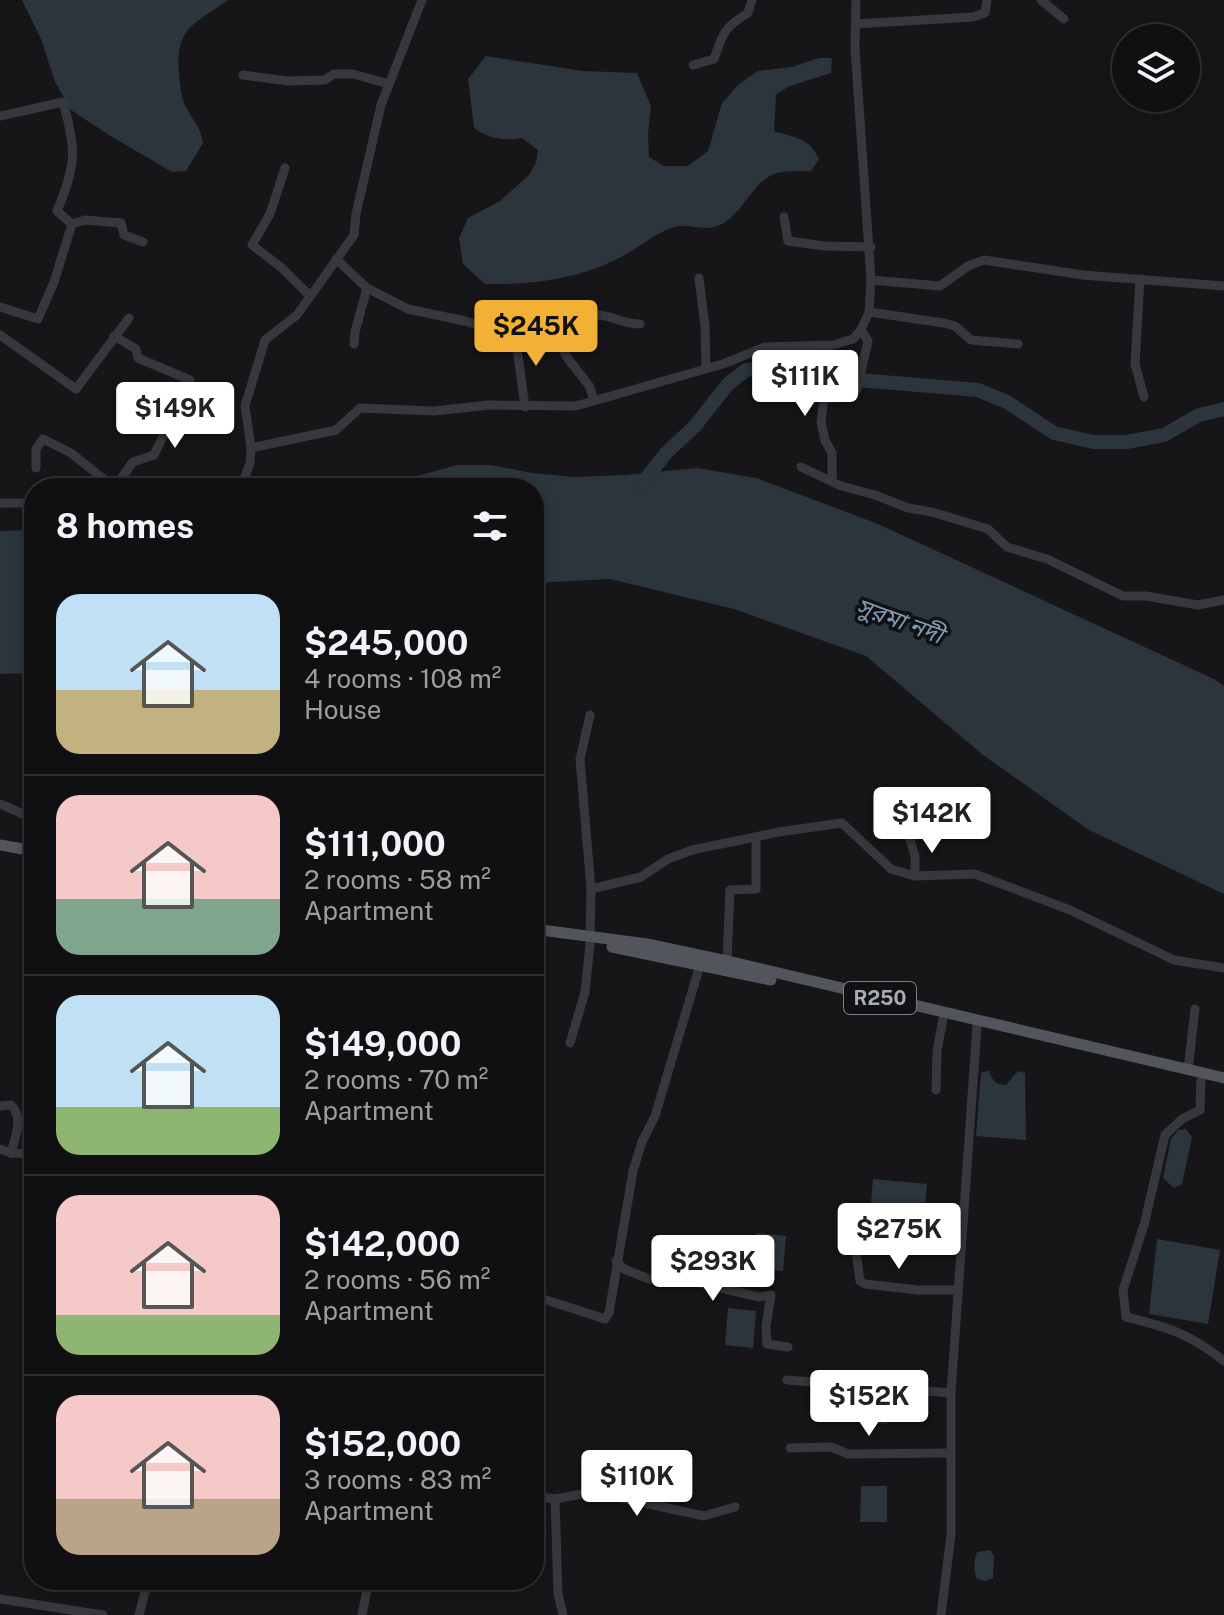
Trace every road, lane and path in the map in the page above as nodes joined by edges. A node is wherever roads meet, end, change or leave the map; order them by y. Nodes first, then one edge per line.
1 (422, 0) edge
2 (752, 0) edge
3 (856, 0) edge
4 (987, 0) edge
5 (1041, 0) edge
6 (1064, 19) dead end
7 (855, 24) junction
8 (693, 65) dead end
9 (243, 75) dead end
10 (389, 84) junction
11 (0, 116) edge
12 (285, 168) dead end
13 (784, 217) dead end
14 (72, 224) junction
15 (143, 242) dead end
16 (871, 247) junction
17 (336, 259) junction
18 (699, 278) dead end
19 (1140, 279) junction
20 (871, 280) junction
21 (1224, 286) edge
22 (367, 288) junction
23 (310, 296) junction
24 (0, 307) edge
25 (869, 312) junction
26 (129, 318) dead end
27 (640, 324) dead end
28 (552, 325) junction
29 (861, 330) junction
30 (515, 334) junction
31 (0, 335) edge
32 (114, 336) junction
33 (354, 344) dead end
34 (1018, 344) dead end
35 (706, 369) junction
36 (1144, 397) dead end
37 (594, 401) junction
38 (525, 407) junction
39 (251, 448) junction
40 (801, 467) dead end
41 (36, 468) dead end
42 (102, 478) edge
43 (122, 478) edge
44 (245, 478) edge
45 (832, 481) junction
46 (0, 503) edge
47 (24, 503) edge
48 (1224, 600) edge
49 (590, 715) dead end
50 (0, 804) edge
51 (24, 815) edge
52 (756, 837) junction
53 (910, 840) dead end
54 (0, 845) edge
55 (24, 849) edge
56 (0, 853) edge
57 (24, 857) edge
58 (915, 876) junction
59 (591, 889) junction
60 (544, 934) edge
61 (590, 941) junction
62 (727, 961) junction
63 (700, 965) junction
64 (716, 968) junction
65 (1224, 968) edge
66 (1195, 1009) dead end
67 (943, 1019) junction
68 (977, 1026) junction
69 (570, 1043) dead end
70 (1188, 1070) junction
71 (1224, 1078) edge
72 (1201, 1080) junction
73 (1224, 1085) edge
74 (936, 1090) dead end
75 (0, 1106) edge
76 (0, 1149) edge
77 (11, 1153) junction
78 (24, 1154) edge
79 (854, 1237) dead end
80 (616, 1261) junction
81 (957, 1290) junction
82 (544, 1299) edge
83 (788, 1347) dead end
84 (1224, 1361) edge
85 (787, 1380) dead end
86 (951, 1393) junction
87 (790, 1448) dead end
88 (950, 1453) junction
89 (544, 1497) edge
90 (555, 1499) junction
91 (735, 1507) dead end
92 (145, 1590) edge
93 (367, 1590) edge
94 (0, 1599) edge
95 (103, 1615) edge
96 (139, 1615) edge
97 (362, 1615) edge
98 (563, 1615) edge
99 (941, 1615) edge

1 - 10 street
2 - 8 street
3 - 7 street
4 - 7 street
5 - 6 street
7 - 16 street
9 - 10 street
10 - 17 street
11 - 14 street
12 - 23 street
13 - 16 street
14 - 15 street
14 - 24 street
16 - 20 street
17 - 22 street
17 - 23 street
18 - 35 street
19 - 20 street
19 - 21 street
19 - 36 street
20 - 25 street
22 - 30 street
22 - 33 street
23 - 39 street
25 - 29 street
25 - 34 street
26 - 32 street
27 - 28 street
28 - 30 street
28 - 37 street
29 - 35 street
29 - 45 street
30 - 38 street
31 - 32 street
32 - 43 street
35 - 37 street
37 - 38 street
38 - 39 street
39 - 44 street
40 - 45 street
41 - 42 street
45 - 48 street
46 - 47 street
49 - 59 street
50 - 51 street
52 - 58 street
52 - 59 street
52 - 62 street
53 - 58 street
54 - 55 main road
56 - 57 main road
58 - 65 street
59 - 61 street
60 - 61 main road, R250
61 - 62 main road, R250
61 - 63 main road, R250
61 - 69 street
62 - 64 street
62 - 70 main road, R250
63 - 64 main road, R250
63 - 80 street
64 - 67 main road, R250
66 - 70 street
67 - 68 main road, R250
67 - 74 street
68 - 72 main road, R250
68 - 81 street
70 - 71 main road, R250
72 - 73 main road, R250
72 - 84 street
75 - 77 street
76 - 77 street
77 - 78 street
79 - 81 street
80 - 82 street
80 - 83 street
81 - 86 street
85 - 86 street
86 - 88 street
87 - 88 street
88 - 99 street
89 - 90 street
90 - 91 street
90 - 98 street
92 - 96 street
93 - 97 street
94 - 95 street

